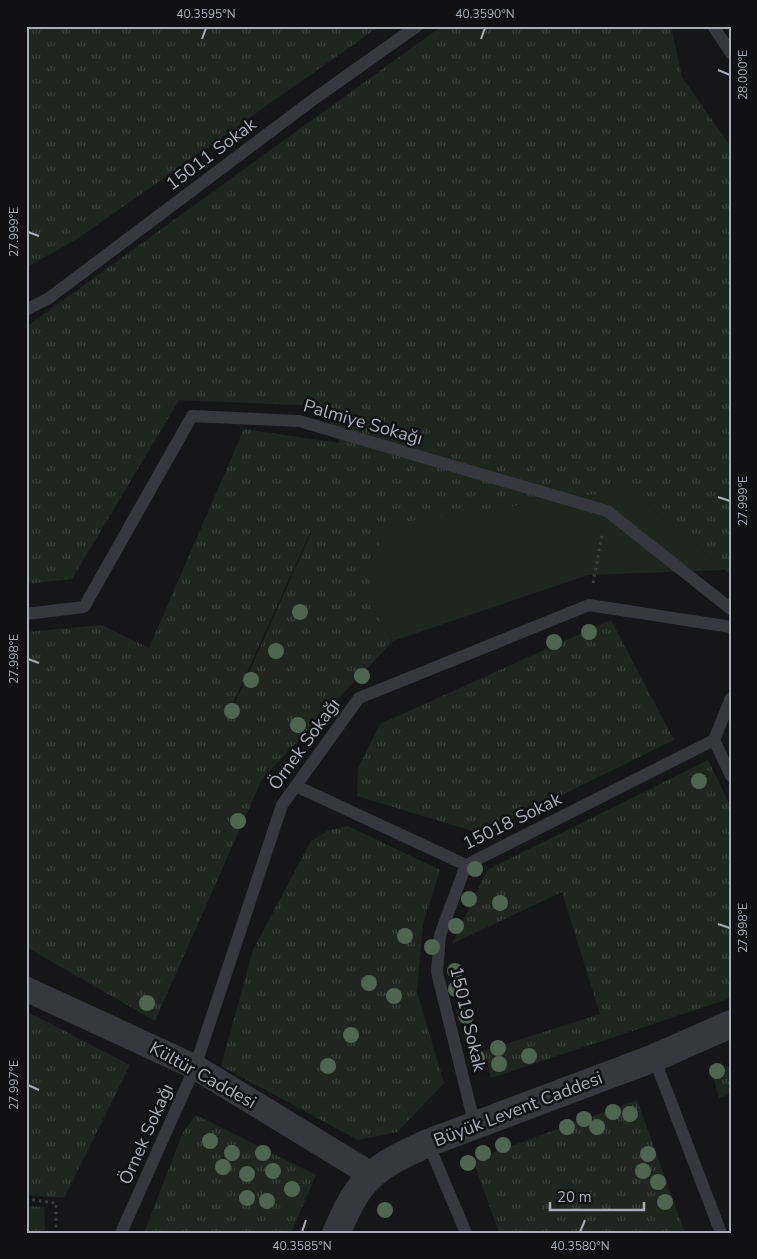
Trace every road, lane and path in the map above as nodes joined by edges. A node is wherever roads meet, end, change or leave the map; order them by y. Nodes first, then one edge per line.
1 (417, 26) edge
2 (713, 26) edge
3 (731, 53) edge
4 (26, 310) edge
5 (606, 511) junction
6 (589, 605) junction
7 (731, 610) edge
8 (26, 614) edge
9 (731, 627) edge
10 (731, 698) edge
11 (714, 740) junction
12 (731, 776) edge
13 (296, 786) junction
14 (466, 865) junction
15 (26, 989) edge
16 (731, 1024) edge
17 (654, 1058) junction
18 (195, 1067) junction
19 (475, 1126) junction
20 (428, 1143) junction
21 (372, 1175) junction
22 (26, 1199) edge
23 (56, 1233) edge
24 (121, 1233) edge
25 (336, 1233) edge
26 (466, 1233) edge
27 (721, 1233) edge

1 - 4 lane, 15011 Sokak
2 - 3 lane
5 - 6 path
5 - 7 lane, Palmiye Sokağı
5 - 8 lane, Palmiye Sokağı
6 - 9 lane
6 - 13 lane, Örnek Sokağı
10 - 11 lane
11 - 12 lane
11 - 14 lane, 15018 Sokak
13 - 14 lane, 15018 Sokak
13 - 18 lane, Örnek Sokağı
14 - 19 lane, 15019 Sokak
15 - 18 street, Kültür Caddesi
16 - 17 street, Büyük Levent Caddesi
17 - 19 street, Büyük Levent Caddesi
17 - 27 lane
18 - 21 street, Kültür Caddesi
18 - 24 lane, Örnek Sokağı
19 - 20 street, Büyük Levent Caddesi
20 - 21 street, Büyük Levent Caddesi
20 - 26 lane
21 - 25 street, Büyük Levent Caddesi
22 - 23 path

